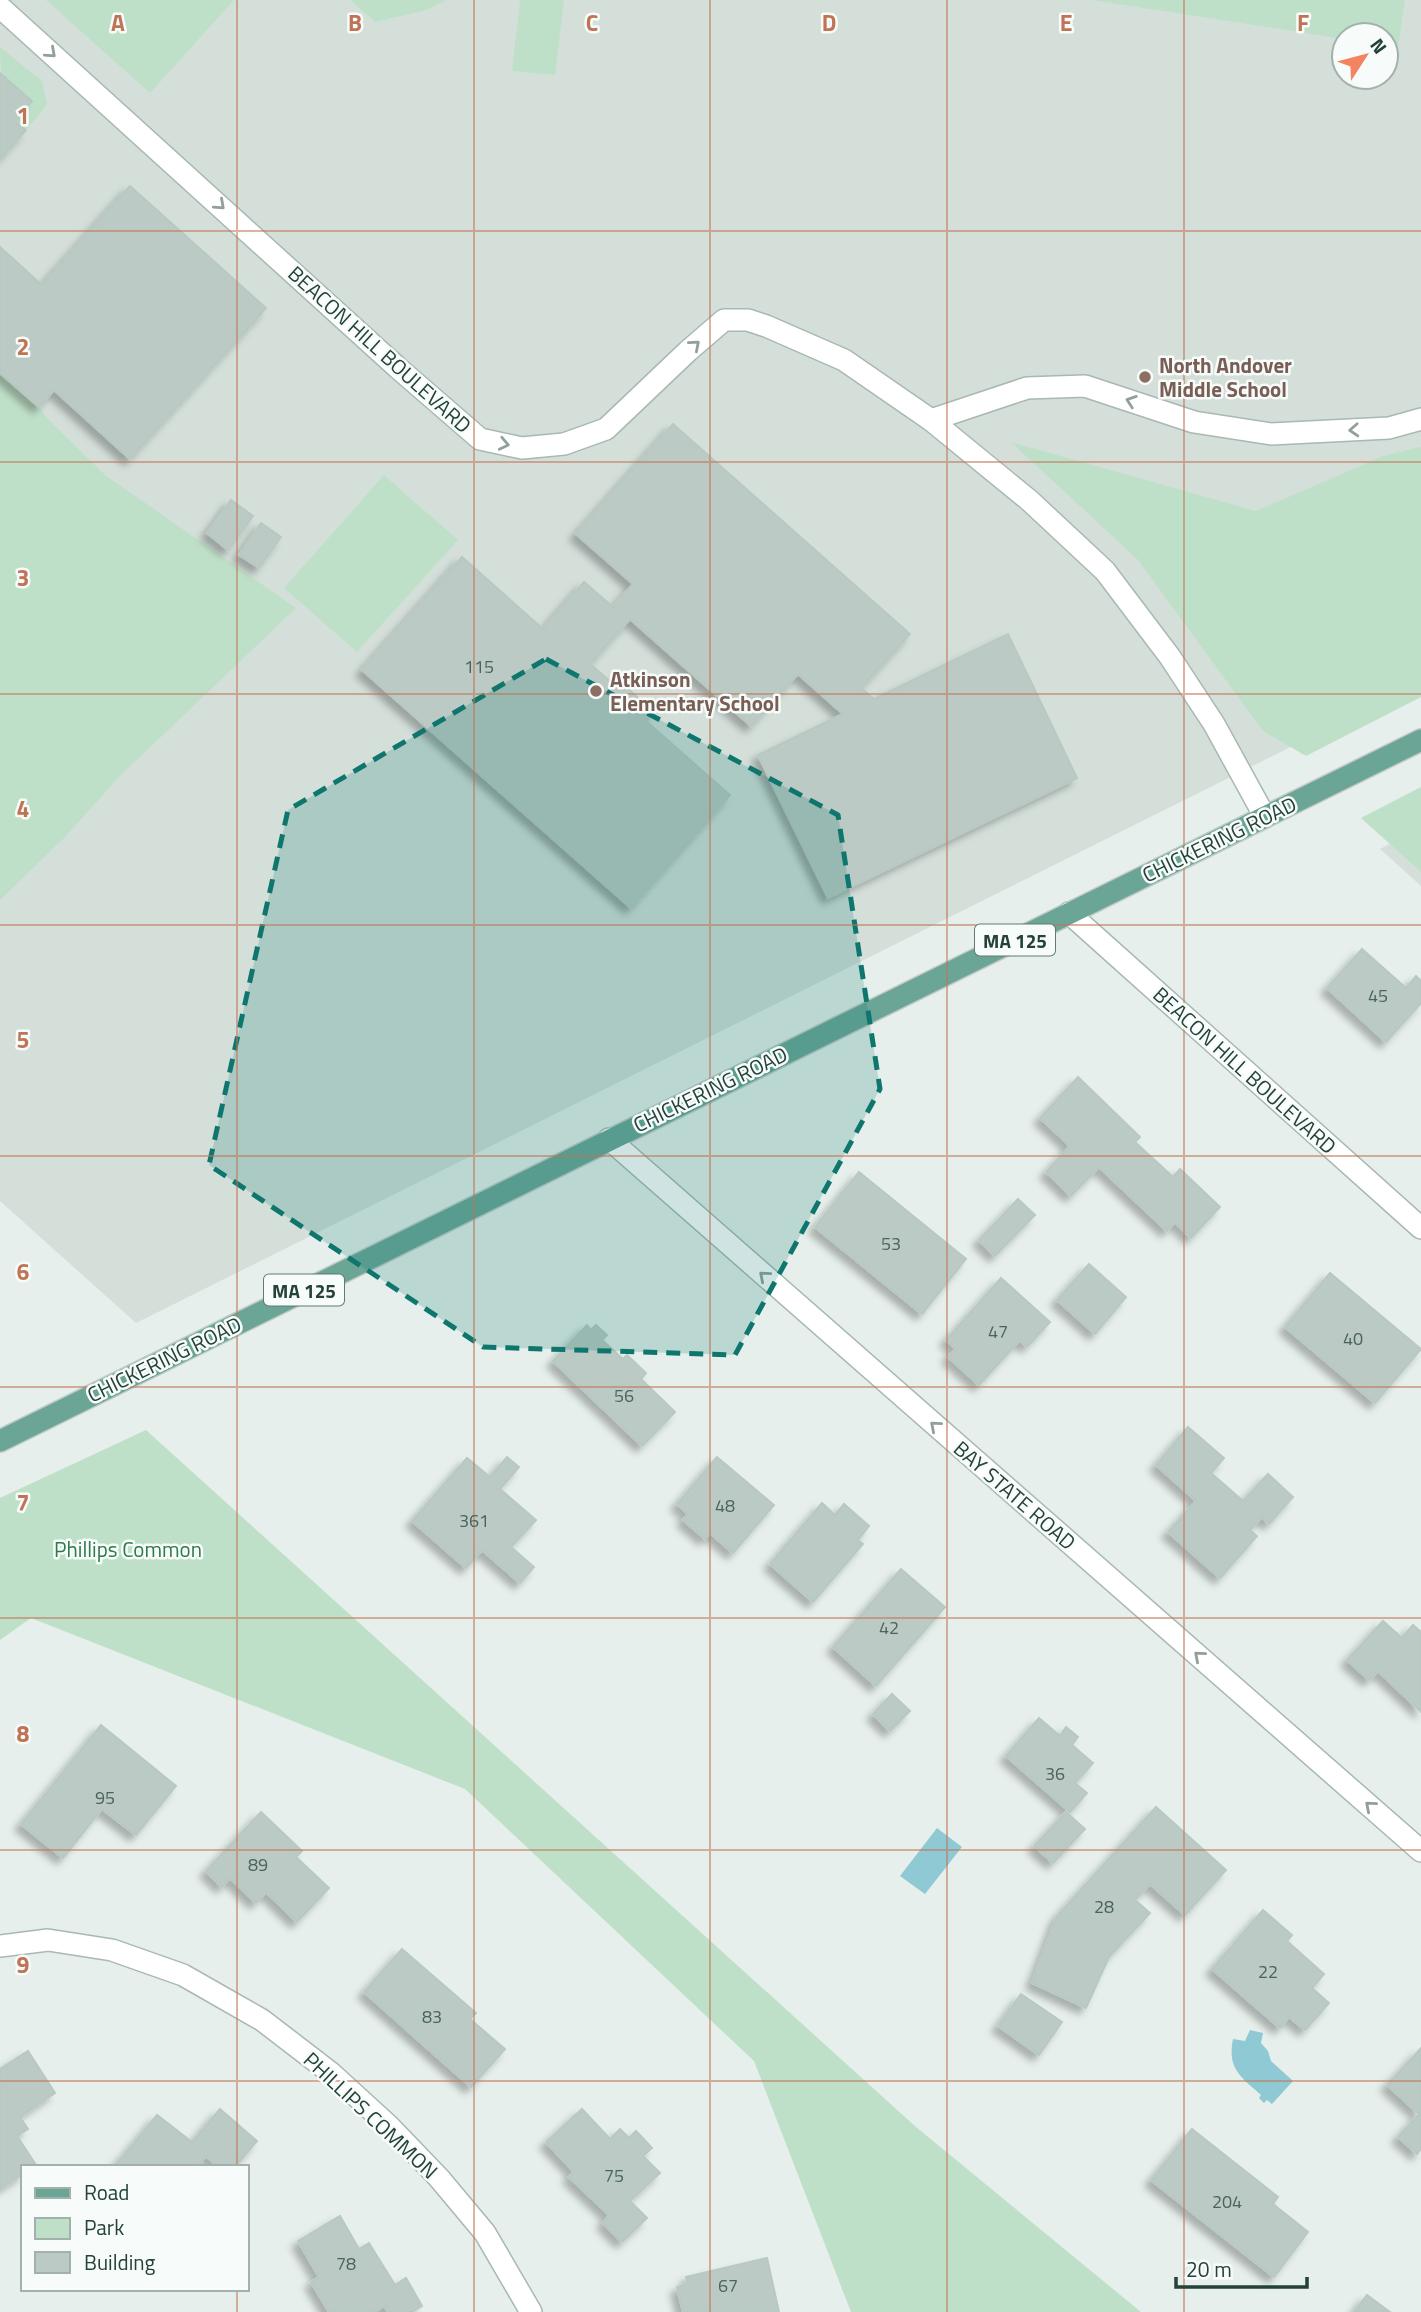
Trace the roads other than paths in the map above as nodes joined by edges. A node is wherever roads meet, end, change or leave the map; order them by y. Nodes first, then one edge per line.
1 (0, 8) edge
2 (1421, 419) edge
3 (931, 420) junction
4 (1421, 740) edge
5 (1265, 817) junction
6 (1069, 913) junction
7 (608, 1139) junction
8 (1421, 1228) edge
9 (0, 1441) edge
10 (1421, 1851) edge
11 (0, 1946) edge
12 (531, 2312) edge

1 -> 3 street, BEACON HILL BOULEVARD
2 -> 3 street
3 - 5 street, BEACON HILL BOULEVARD
4 - 5 main road, CHICKERING ROAD / MA 125
5 - 6 main road, CHICKERING ROAD / MA 125
6 - 7 main road, CHICKERING ROAD / MA 125
6 - 8 street, BEACON HILL BOULEVARD
7 - 9 main road, CHICKERING ROAD / MA 125
10 -> 7 street, BAY STATE ROAD
11 - 12 street, PHILLIPS COMMON

